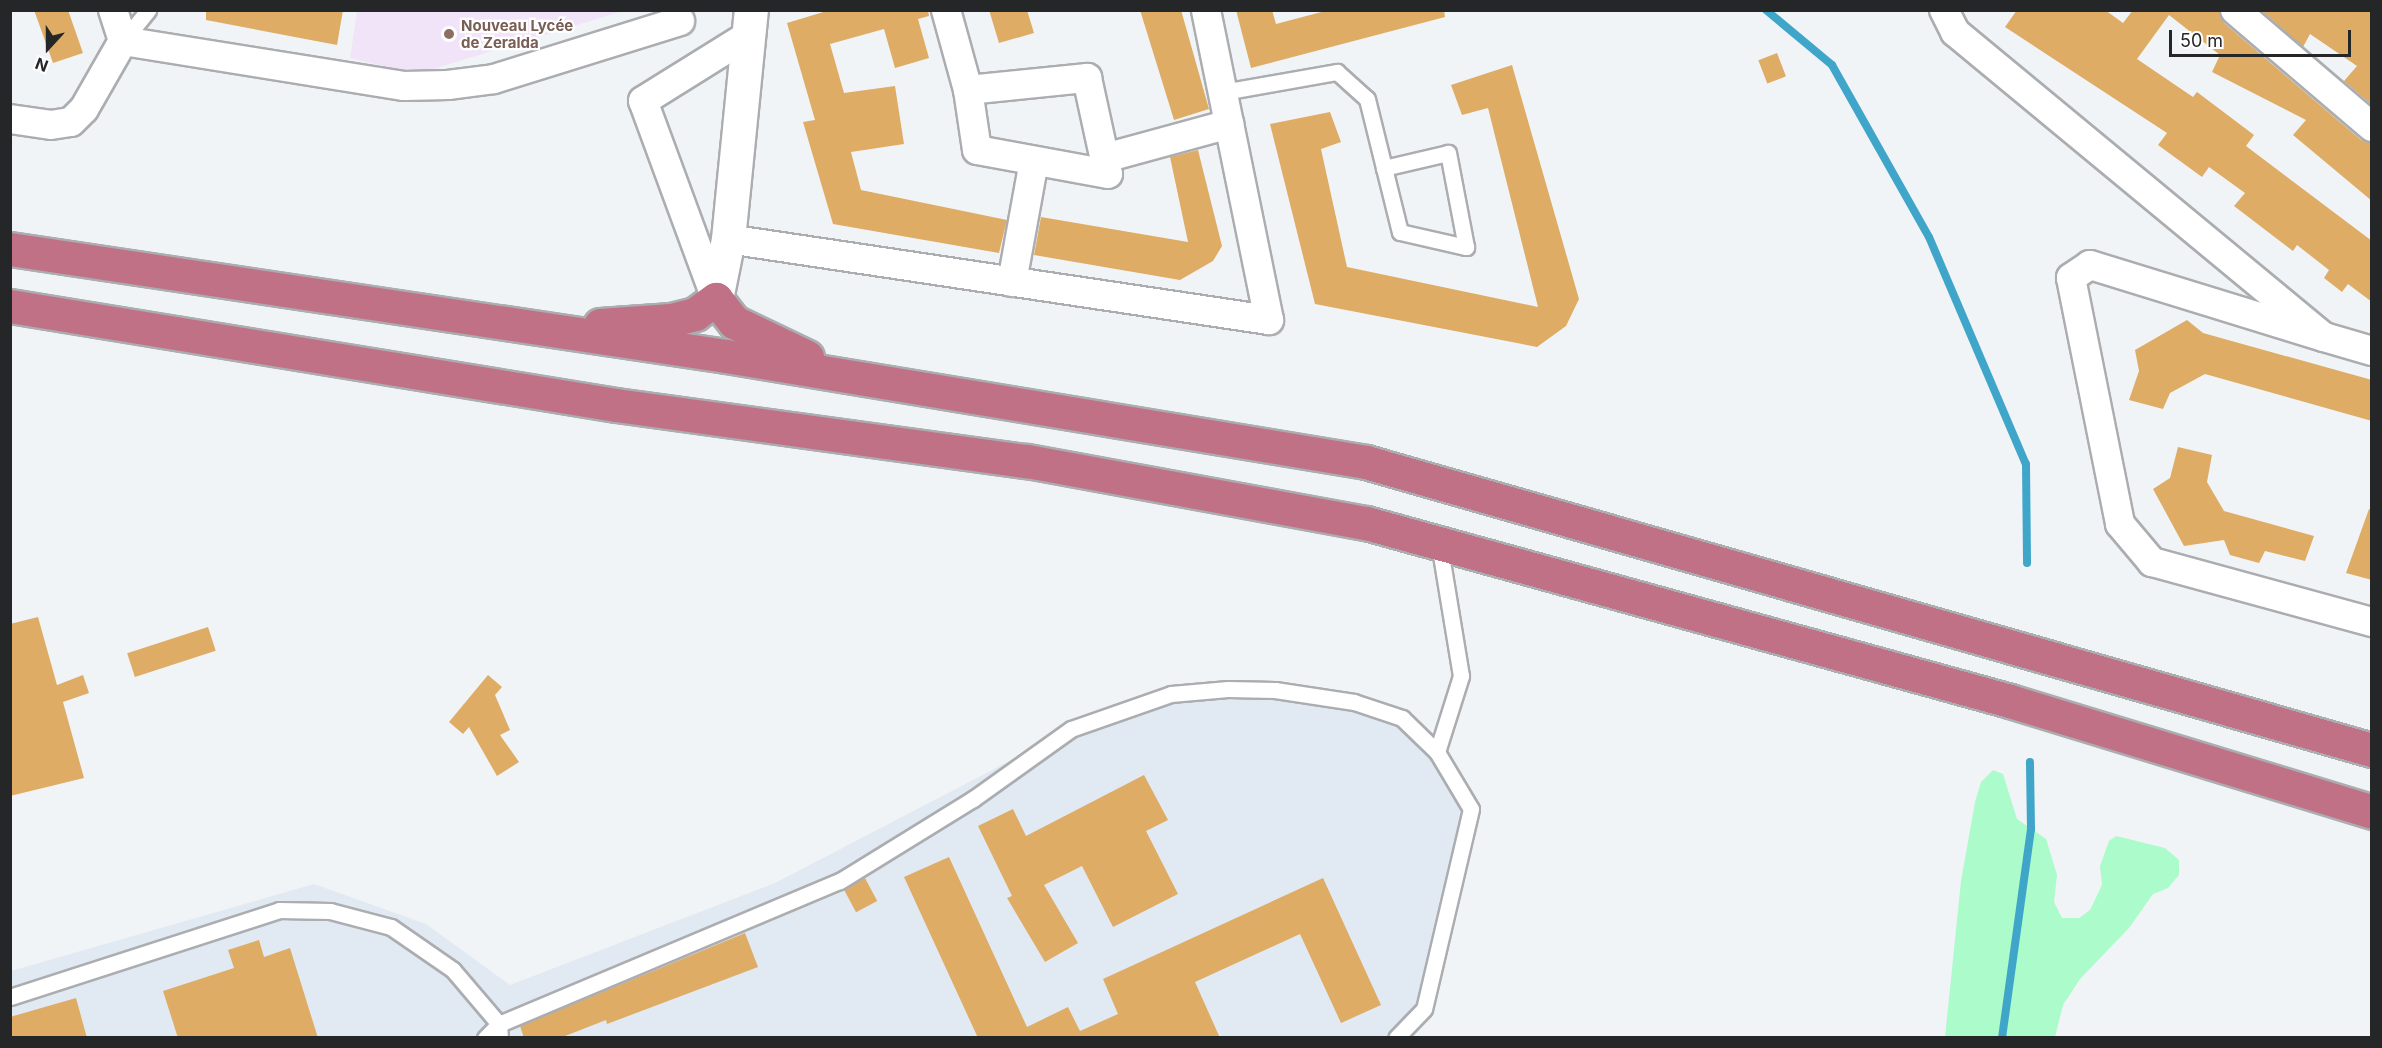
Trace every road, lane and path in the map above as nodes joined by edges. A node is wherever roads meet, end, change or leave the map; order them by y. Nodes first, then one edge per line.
1 (113, 10) edge
2 (148, 10) edge
3 (946, 10) edge
4 (1206, 10) edge
5 (1944, 10) edge
6 (2235, 10) edge
7 (680, 21) dead end
8 (750, 23) edge
9 (123, 41) junction
10 (968, 90) junction
11 (1223, 92) junction
12 (10, 119) edge
13 (1229, 124) junction
14 (2372, 127) edge
15 (1104, 158) junction
16 (1034, 161) junction
17 (1384, 168) junction
18 (728, 239) junction
19 (10, 249) edge
20 (2252, 278) junction
21 (1012, 282) junction
22 (2196, 298) junction
23 (716, 299) junction
24 (10, 306) edge
25 (527, 329) junction
26 (2324, 337) junction
27 (2372, 351) edge
28 (862, 380) junction
29 (1439, 543) junction
30 (2372, 622) edge
31 (2372, 750) edge
32 (1437, 752) junction
33 (2372, 812) edge
34 (10, 997) edge
35 (500, 1031) edge
36 (484, 1038) edge
37 (1396, 1038) edge

1 - 9 street
2 - 9 lane
3 - 10 street
4 - 11 street
5 - 20 street
6 - 14 street
7 - 9 street
8 - 18 street
8 - 23 street
9 - 12 street
10 - 15 street
10 - 16 street
11 - 13 street
11 - 17 lane
13 - 15 street
13 - 21 street
15 - 16 street
16 - 21 street
17 - 17 lane
18 - 21 street
18 - 23 street
19 - 25 highway
20 - 22 street
20 - 26 street
22 - 26 street
22 - 30 street
23 - 25 highway
23 - 28 highway
24 - 29 highway
25 - 28 highway
26 - 27 street
28 - 31 highway
29 - 32 lane
29 - 33 highway
32 - 35 lane
32 - 37 lane
34 - 35 lane
35 - 36 lane

